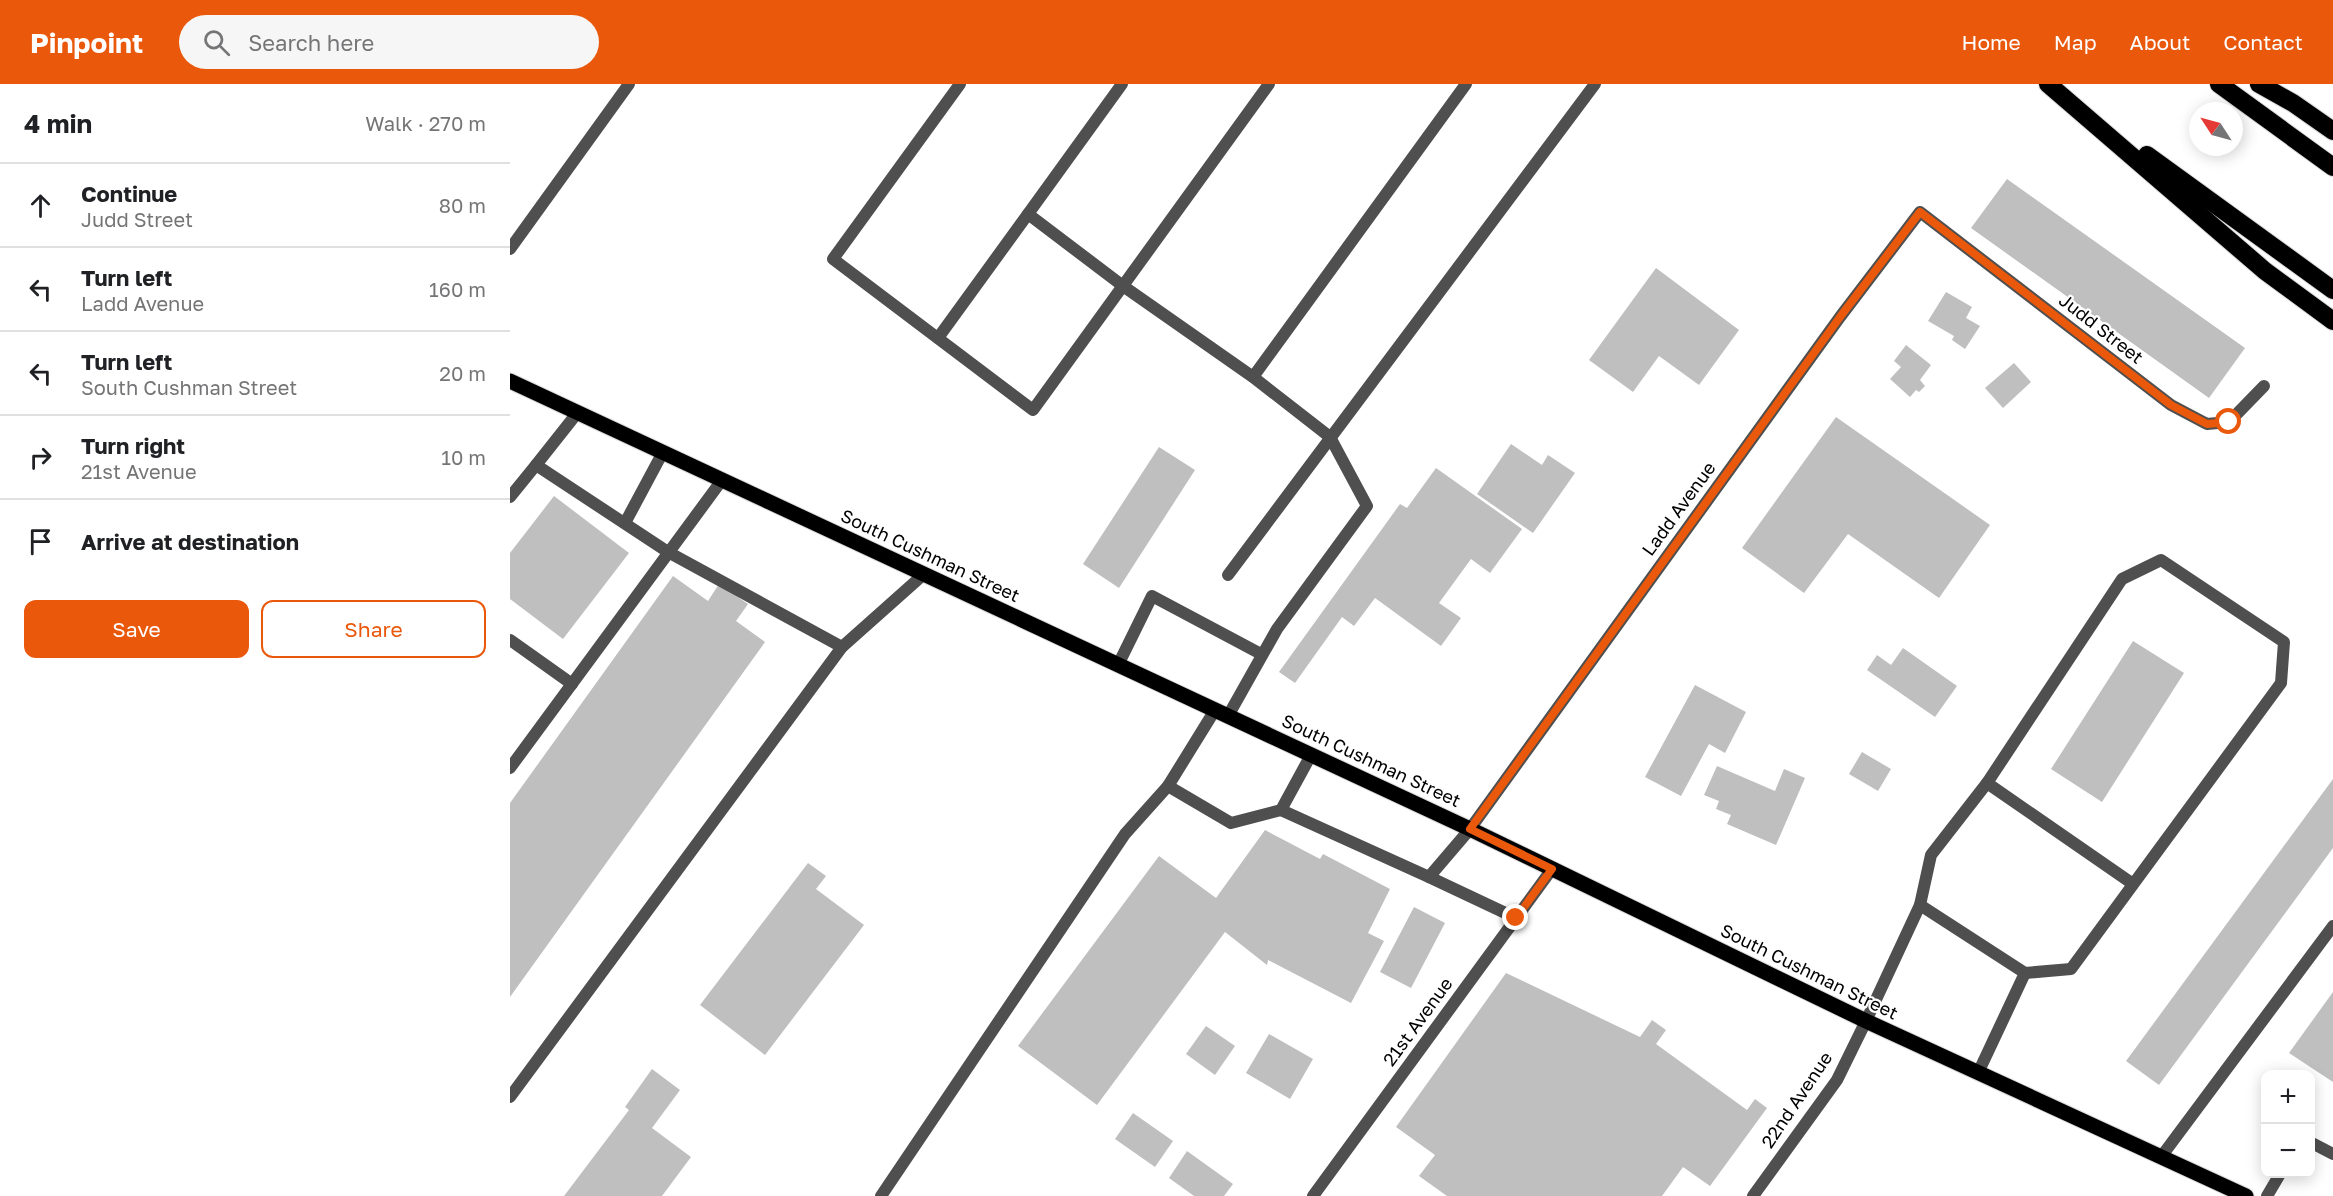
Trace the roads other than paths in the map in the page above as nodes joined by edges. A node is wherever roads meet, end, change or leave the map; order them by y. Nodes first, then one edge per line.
1 (629, 84) edge
2 (960, 84) edge
3 (1122, 84) edge
4 (1269, 84) edge
5 (1466, 84) edge
6 (1595, 84) edge
7 (2048, 84) edge
8 (2219, 84) edge
9 (2259, 84) edge
10 (2333, 131) edge
11 (2333, 167) edge
12 (1920, 212) joint
13 (1028, 214) junction
14 (510, 249) edge
15 (1123, 286) junction
16 (2333, 290) edge
17 (2333, 321) edge
18 (938, 338) junction
19 (1253, 377) junction
20 (510, 381) edge
21 (2264, 386) dead end
22 (578, 412) junction
23 (1330, 436) junction
24 (663, 452) junction
25 (536, 465) junction
26 (722, 480) junction
27 (510, 497) edge
28 (625, 523) junction
29 (668, 552) junction
30 (924, 574) junction
31 (1228, 575) dead end
32 (510, 640) edge
33 (842, 647) junction
34 (1261, 654) junction
35 (1118, 665) junction
36 (572, 684) junction
37 (1222, 713) junction
38 (1311, 755) junction
39 (510, 768) edge
40 (1987, 783) junction
41 (1168, 786) junction
42 (1281, 810) junction
43 (1470, 829) junction
44 (1552, 869) junction
45 (1429, 877) junction
46 (2133, 884) junction
47 (1920, 905) junction
48 (1516, 918) junction
49 (2333, 926) edge
50 (2025, 973) junction
51 (1866, 1021) junction
52 (1978, 1073) junction
53 (510, 1097) edge
54 (2315, 1145) edge
55 (2333, 1154) edge
56 (2162, 1157) junction
57 (2277, 1178) edge
58 (881, 1196) edge
59 (1313, 1196) edge
60 (1753, 1196) edge
61 (2246, 1196) edge
62 (2267, 1196) edge

1 - 14 street
2 - 18 street
3 - 13 street
4 - 15 street
5 - 19 street
6 - 23 street
7 - 16 highway
7 - 17 highway
8 - 11 highway
9 - 10 highway
12 - 21 street, Judd Street
12 - 43 street, Ladd Avenue
13 - 15 street
13 - 18 street
15 - 18 street
15 - 19 street
19 - 23 street
20 - 22 main road, South Cushman Street
22 - 24 main road, South Cushman Street
22 - 25 street
23 - 31 street
23 - 34 street
24 - 26 main road, South Cushman Street
24 - 28 street
25 - 27 street
25 - 28 street
26 - 29 street
26 - 30 main road, South Cushman Street
28 - 29 street
29 - 33 street
29 - 36 street
30 - 33 street
30 - 35 main road, South Cushman Street
32 - 36 street
33 - 53 street
34 - 35 street
34 - 37 street
35 - 37 main road, South Cushman Street
36 - 39 street
37 - 38 main road, South Cushman Street
37 - 41 street
38 - 42 street
38 - 43 main road, South Cushman Street
40 - 46 street
40 - 46 street, 22nd Avenue
40 - 47 street, 22nd Avenue
41 - 42 street
41 - 58 street
42 - 45 street
43 - 44 main road, South Cushman Street
43 - 45 street, Ladd Avenue
44 - 48 street, 21st Avenue
44 - 51 main road, South Cushman Street
45 - 48 street
46 - 50 street
47 - 50 street
47 - 51 street, 22nd Avenue
48 - 59 street, 21st Avenue
49 - 56 street
50 - 52 street
51 - 52 main road, South Cushman Street
51 - 60 street, 22nd Avenue
52 - 56 main road, South Cushman Street
54 - 55 street
56 - 61 main road, South Cushman Street
57 - 62 street

